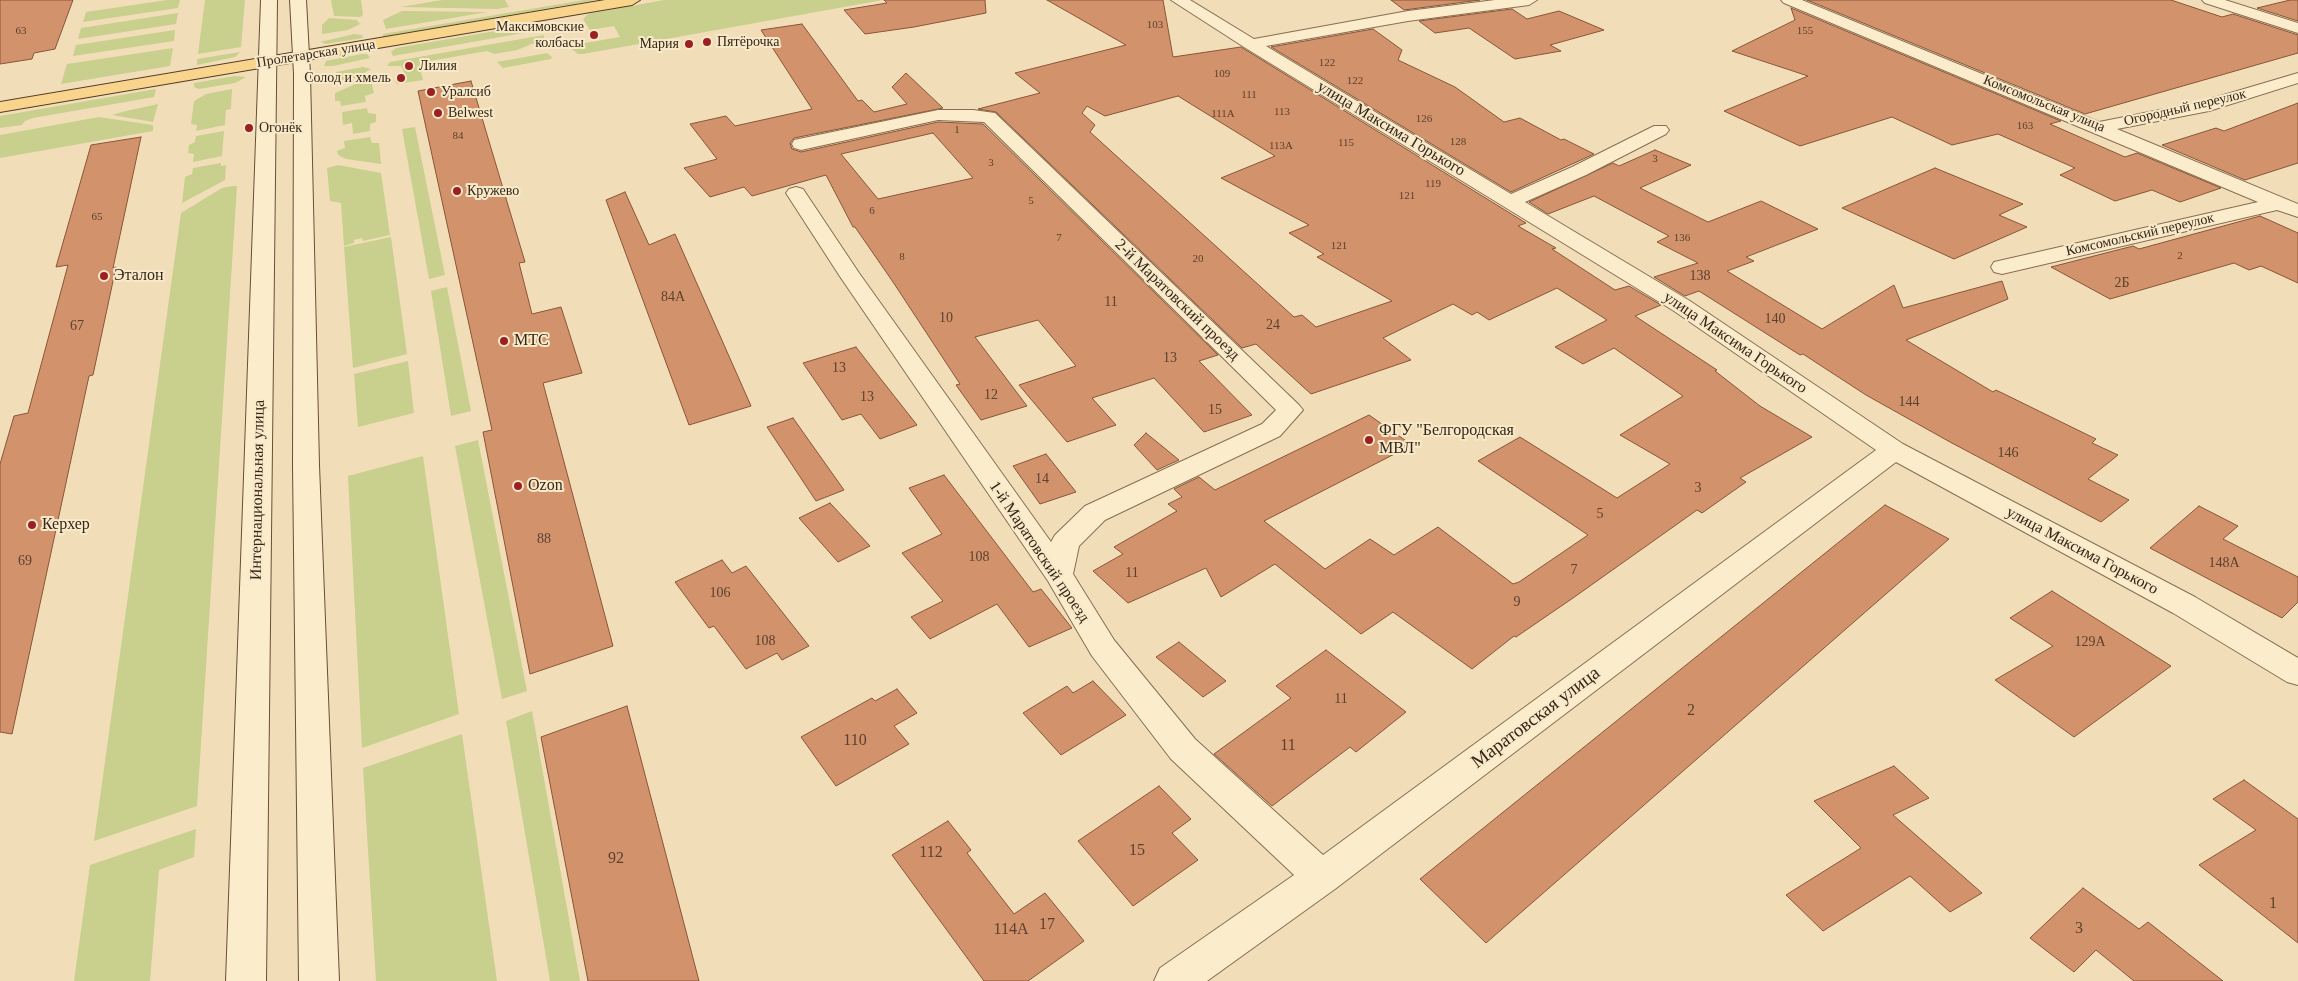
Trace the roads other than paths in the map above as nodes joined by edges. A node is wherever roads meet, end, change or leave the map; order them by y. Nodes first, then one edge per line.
1 (269, 0) edge
2 (298, 0) edge
3 (632, 0) edge
4 (1179, 0) edge
5 (1529, 0) edge
6 (1789, 0) edge
7 (2210, 0) edge
8 (2298, 28) edge
9 (1250, 44) junction
10 (301, 57) junction
11 (268, 62) junction
12 (2298, 78) edge
13 (0, 107) edge
14 (2100, 128) junction
15 (1660, 130) dead end
16 (801, 144) dead end
17 (796, 193) dead end
18 (1511, 201) junction
19 (2288, 207) edge
20 (2002, 267) dead end
21 (1894, 450) junction
22 (1058, 574) junction
23 (2298, 673) edge
24 (1322, 877) junction
25 (246, 981) edge
26 (319, 981) edge
27 (1174, 981) edge

1 - 11 street, Интернациональная улица
2 - 10 street
3 - 10 main road, Пролетарская улица
4 - 9 street, улица Максима Горького
5 - 9 street
6 - 14 street, Комсомольская улица
7 - 8 street
9 - 18 street, улица Максима Горького
10 - 11 main road, Пролетарская улица
10 - 26 street
11 - 13 main road, Пролетарская улица
11 - 25 street, Интернациональная улица
12 - 14 street, Огородный переулок
14 - 19 street, Комсомольская улица
15 - 18 street
16 - 22 street, 2-й Маратовский проезд
17 - 22 street, 1-й Маратовский проезд
18 - 21 street, улица Максима Горького
19 - 20 street, Комсомольский переулок
21 - 23 street, улица Максима Горького
21 - 24 street, Маратовская улица
22 - 24 street, 1-й Маратовский проезд
24 - 27 street, Маратовская улица

